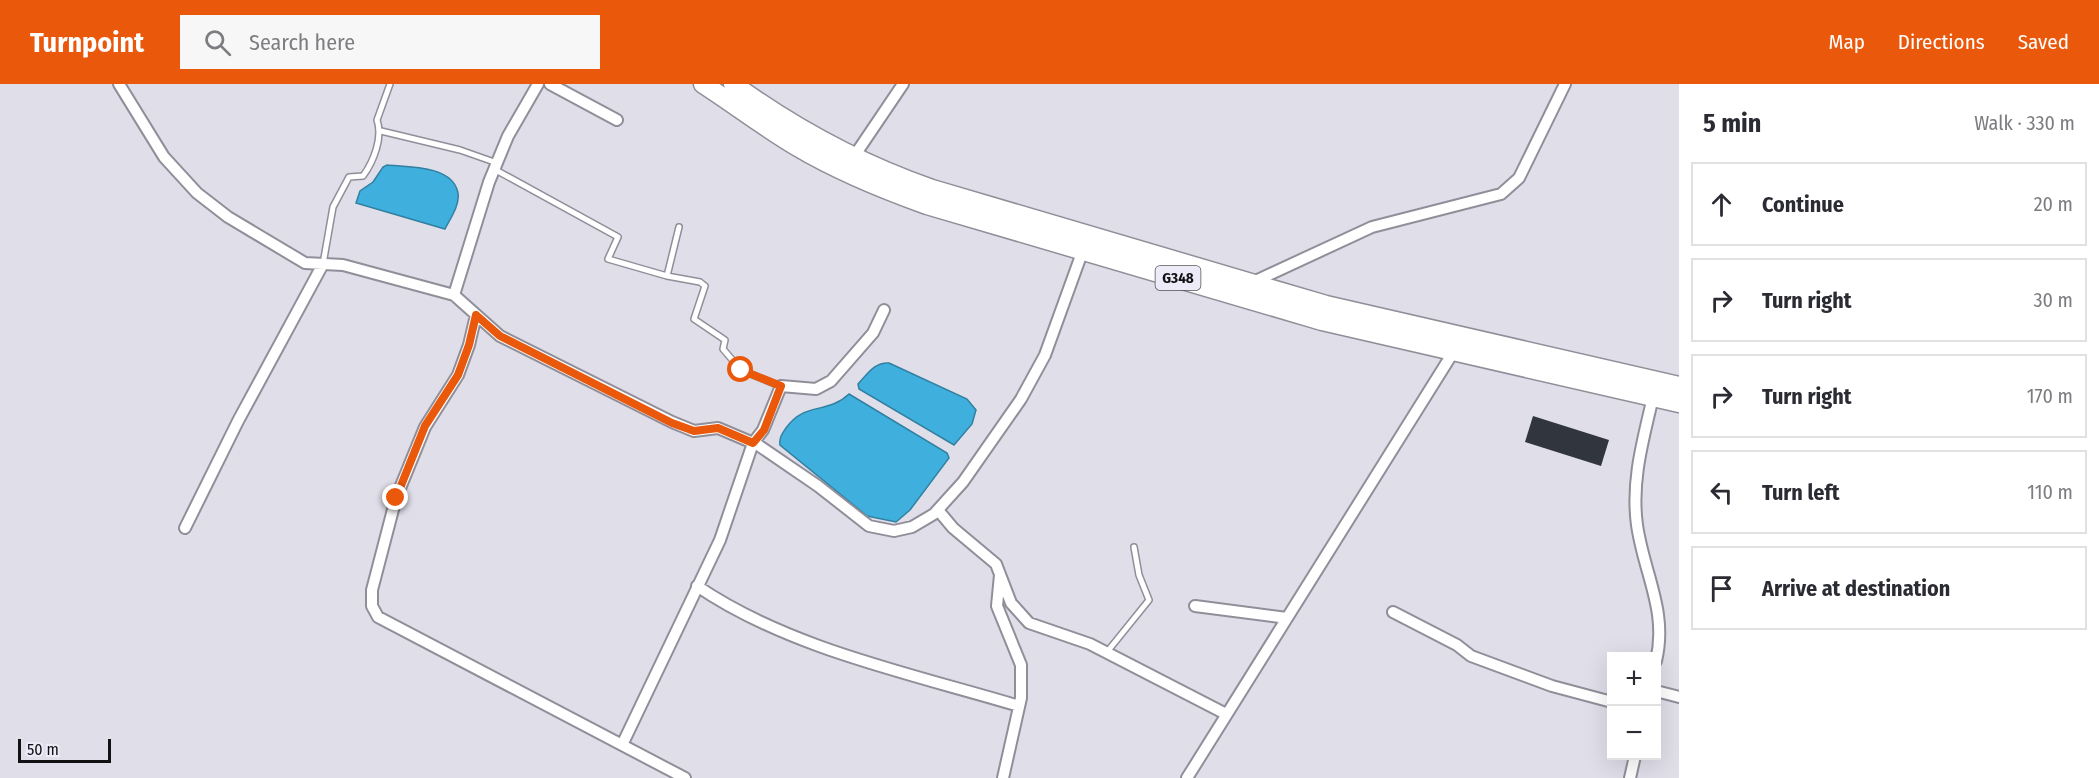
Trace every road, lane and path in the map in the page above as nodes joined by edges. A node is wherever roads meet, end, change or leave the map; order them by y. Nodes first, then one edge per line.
1 (118, 84) edge
2 (390, 84) edge
3 (538, 84) edge
4 (550, 84) edge
5 (703, 84) edge
6 (733, 84) edge
7 (903, 84) edge
8 (1565, 84) edge
9 (617, 120) dead end
10 (381, 131) junction
11 (853, 158) junction
12 (495, 166) junction
13 (679, 227) dead end
14 (1083, 250) junction
15 (323, 264) junction
16 (667, 276) junction
17 (1251, 283) junction
18 (454, 295) junction
19 (884, 310) dead end
20 (476, 315) junction
21 (1454, 351) junction
22 (781, 386) junction
23 (1679, 386) edge
24 (1653, 397) junction
25 (1679, 403) edge
26 (753, 443) junction
27 (938, 510) junction
28 (185, 528) dead end
29 (1134, 547) dead end
30 (1000, 572) junction
31 (697, 586) junction
32 (1195, 606) dead end
33 (1393, 612) dead end
34 (1287, 618) junction
35 (1107, 652) junction
36 (1658, 652) edge
37 (1661, 692) edge
38 (1679, 697) edge
39 (1607, 701) edge
40 (1019, 706) junction
41 (1226, 714) junction
42 (622, 745) junction
43 (1634, 760) edge
44 (685, 778) edge
45 (1003, 778) edge
46 (1186, 778) edge
47 (1630, 778) edge

1 - 15 street
2 - 10 lane
3 - 12 street
4 - 9 street
5 - 14 highway, G348
6 - 11 highway, G348
7 - 11 street
8 - 17 street
10 - 12 lane
10 - 15 lane
11 - 17 highway, G348
12 - 16 lane
12 - 18 street
13 - 16 lane
14 - 21 highway, G348
14 - 27 street
15 - 18 street
15 - 28 street
16 - 22 lane
17 - 23 highway, G348
18 - 20 street
19 - 22 street
20 - 26 street
20 - 42 street
21 - 24 highway, G348
21 - 34 street
22 - 26 street
24 - 25 highway, G348
24 - 36 street
26 - 27 street
26 - 31 street
27 - 30 street
29 - 35 lane
30 - 35 street
30 - 40 street
31 - 40 street
31 - 42 street
32 - 34 street
33 - 39 street
34 - 41 street
35 - 41 street
37 - 38 street
40 - 45 street
41 - 46 street
42 - 44 street
43 - 47 street

